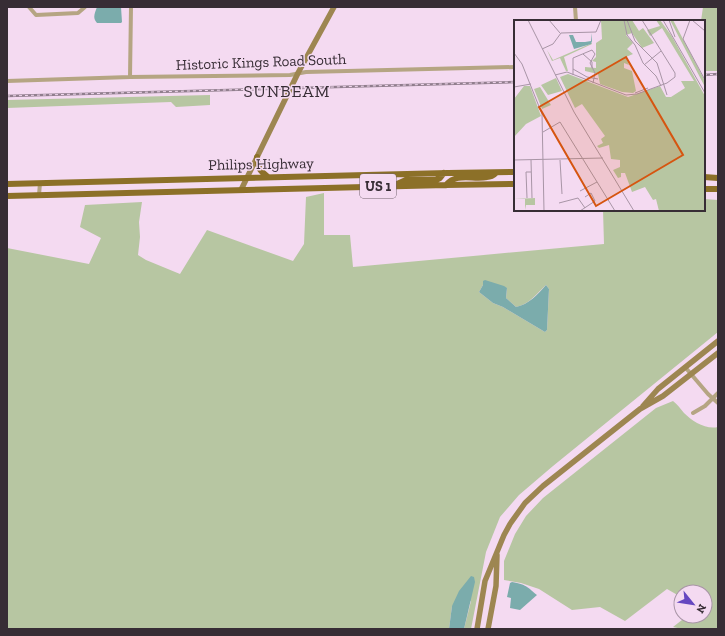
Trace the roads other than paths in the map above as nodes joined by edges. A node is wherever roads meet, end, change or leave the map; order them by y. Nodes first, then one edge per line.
1 (29, 7) edge
2 (85, 7) edge
3 (131, 7) edge
4 (334, 7) edge
5 (575, 7) edge
6 (576, 20) edge
7 (514, 67) edge
8 (298, 73) junction
9 (130, 77) junction
10 (7, 81) edge
11 (257, 157) junction
12 (500, 172) junction
13 (514, 172) edge
14 (444, 173) junction
15 (268, 177) junction
16 (705, 177) edge
17 (246, 178) junction
18 (718, 178) edge
19 (40, 183) junction
20 (7, 184) edge
21 (514, 184) edge
22 (446, 185) junction
23 (394, 186) junction
24 (705, 189) edge
25 (718, 189) edge
26 (241, 190) junction
27 (40, 195) junction
28 (7, 196) edge
29 (718, 340) edge
30 (718, 353) edge
31 (685, 366) junction
32 (691, 374) junction
33 (718, 393) edge
34 (713, 399) junction
35 (718, 402) edge
36 (640, 409) junction
37 (693, 413) dead end
38 (497, 553) junction
39 (477, 629) edge
40 (488, 629) edge

1 - 2 street
3 - 9 street
4 - 8 street
5 - 6 street
7 - 8 street, Historic Kings Road South
8 - 9 street, Historic Kings Road South
8 - 11 street
9 - 10 street, Historic Kings Road South
11 - 15 main road
11 - 17 street
12 - 13 main road, Philips Highway / US 1
12 - 14 main road, Philips Highway / US 1
12 - 22 main road
14 - 15 main road, Philips Highway / US 1
14 - 23 main road
15 - 17 main road, Philips Highway / US 1
16 - 18 main road
17 - 19 main road, Philips Highway / US 1
17 - 26 street
19 - 20 main road, Philips Highway / US 1
19 - 27 street
21 - 22 main road, Philips Highway / US 1
22 - 23 main road, Philips Highway / US 1
23 - 26 main road, Philips Highway / US 1
24 - 25 main road
26 - 27 main road, Philips Highway / US 1
27 - 28 main road, Philips Highway / US 1
29 - 31 street
30 - 32 street
31 - 32 street
31 - 36 street
32 - 34 street
32 - 36 street
33 - 34 street
34 - 35 street
34 - 37 street
36 - 38 street
38 - 39 street
38 - 40 street

